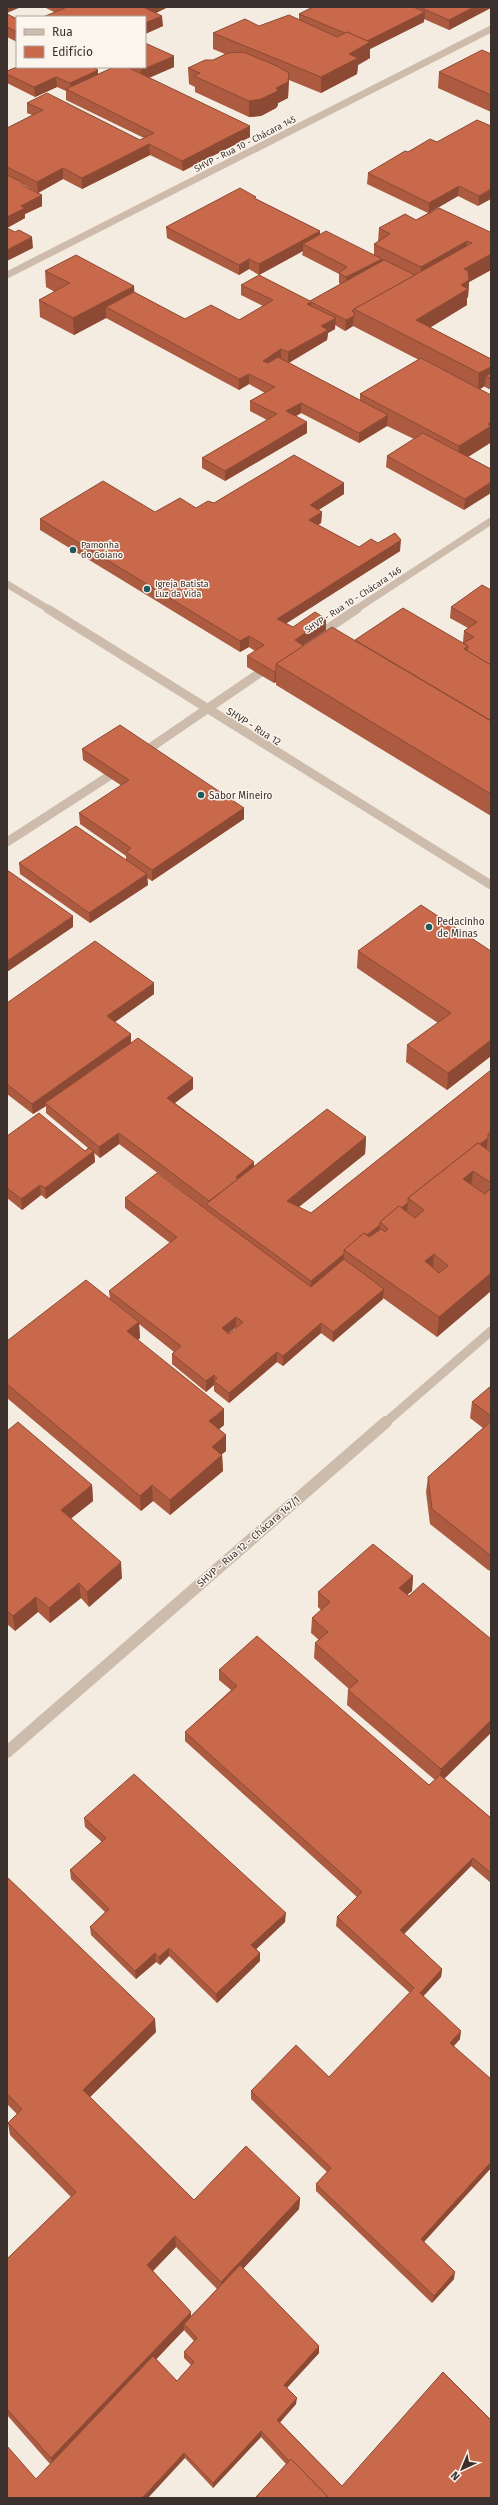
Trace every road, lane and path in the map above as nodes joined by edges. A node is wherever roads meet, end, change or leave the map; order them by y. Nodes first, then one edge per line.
1 (491, 29) edge
2 (7, 274) edge
3 (491, 521) edge
4 (7, 584) edge
5 (308, 642) edge
6 (275, 663) edge
7 (206, 708) junction
8 (7, 842) edge
9 (491, 885) edge
10 (491, 1331) edge
11 (7, 1752) edge

1 - 2 street, SHVP - Rua 10 - Chácara 145
3 - 5 street, SHVP - Rua 10 - Chácara 146
4 - 7 street, SHVP - Rua 12
6 - 7 street
7 - 8 street
7 - 9 street, SHVP - Rua 12
10 - 11 street, SHVP - Rua 12 - Chácara 147/1

